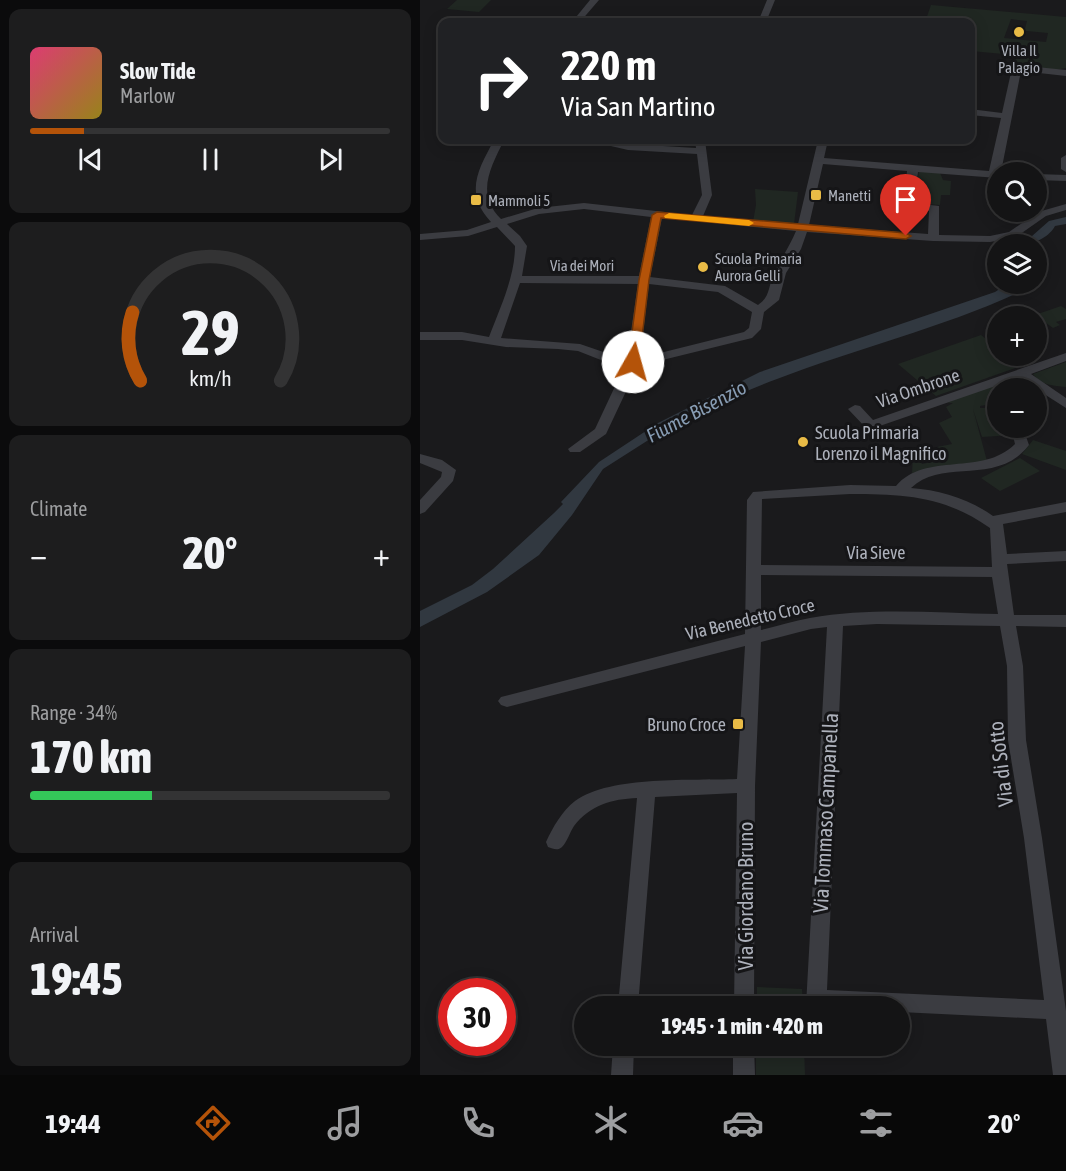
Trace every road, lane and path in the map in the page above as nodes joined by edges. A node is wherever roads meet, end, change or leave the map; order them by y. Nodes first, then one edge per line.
1 (595, 0) edge
2 (771, 0) edge
3 (579, 18) edge
4 (764, 18) edge
5 (1066, 73) edge
6 (975, 113) edge
7 (1006, 116) junction
8 (497, 144) edge
9 (626, 144) edge
10 (822, 144) edge
11 (701, 145) edge
12 (1066, 158) edge
13 (818, 161) junction
14 (998, 162) edge
15 (913, 168) junction
16 (1066, 169) edge
17 (987, 173) edge
18 (1047, 177) edge
19 (1066, 178) edge
20 (1066, 207) edge
21 (657, 215) junction
22 (696, 219) junction
23 (501, 221) junction
24 (803, 227) junction
25 (420, 237) edge
26 (933, 238) junction
27 (515, 279) junction
28 (644, 280) junction
29 (758, 311) junction
30 (420, 336) edge
31 (494, 340) junction
32 (1066, 357) edge
33 (633, 362) junction
34 (1021, 373) junction
35 (1060, 401) edge
36 (855, 410) dead end
37 (1020, 438) edge
38 (575, 449) dead end
39 (420, 458) edge
40 (900, 491) junction
41 (1066, 507) edge
42 (420, 509) edge
43 (991, 521) junction
44 (1066, 556) edge
45 (999, 566) junction
46 (753, 570) junction
47 (1008, 619) junction
48 (835, 620) junction
49 (1066, 621) edge
50 (753, 637) junction
51 (507, 701) dead end
52 (746, 786) junction
53 (647, 790) junction
54 (555, 842) dead end
55 (629, 996) edge
56 (744, 996) edge
57 (816, 996) edge
58 (910, 1006) edge
59 (1054, 1010) junction
60 (623, 1056) edge
61 (744, 1056) edge
62 (622, 1075) edge
63 (744, 1075) edge
64 (1064, 1075) edge

1 - 3 street
2 - 4 street
5 - 7 street
6 - 7 street
7 - 14 street
8 - 23 street
9 - 11 street
10 - 13 street
11 - 22 street
12 - 16 street
13 - 15 street
13 - 24 street
15 - 17 street
15 - 26 street
18 - 19 street
20 - 26 street
21 - 22 street
21 - 23 street
21 - 28 street
22 - 24 street
23 - 25 street
23 - 27 street
24 - 26 street
24 - 29 street
27 - 28 street, Via dei Mori
27 - 31 street
28 - 29 street, Via dei Mori
28 - 33 street
29 - 33 street
30 - 31 street
31 - 33 street
32 - 34 street, Via Ombrone
33 - 38 street
34 - 35 street
34 - 36 street, Via Ombrone
37 - 40 street
39 - 42 street
40 - 43 street
40 - 46 street
41 - 43 street
43 - 45 street, Via di Sotto
44 - 45 street, Via Sieve
45 - 46 street, Via Sieve
45 - 47 street, Via di Sotto
46 - 50 street
47 - 48 street, Via Benedetto Croce
47 - 49 street, Via Benedetto Croce
47 - 59 street, Via di Sotto
48 - 50 street, Via Benedetto Croce
48 - 57 street, Via Tommaso Campanella
50 - 51 street, Via Benedetto Croce
50 - 52 street, Via Giordano Bruno
52 - 53 street
52 - 56 street, Via Giordano Bruno
53 - 54 street
53 - 55 street
58 - 59 street
59 - 64 street, Via di Sotto
60 - 62 street
61 - 63 street

